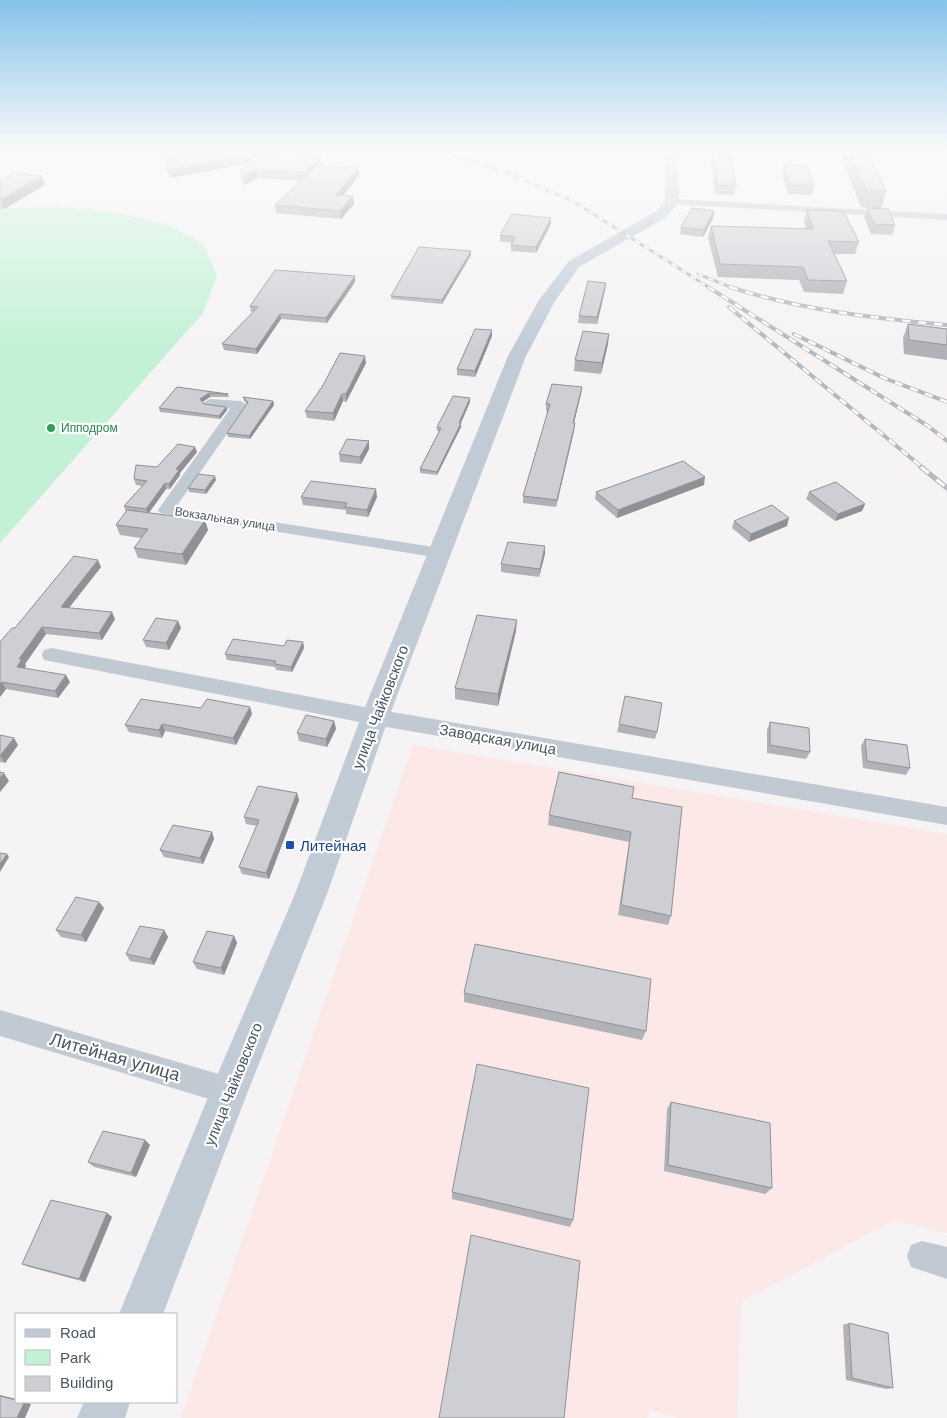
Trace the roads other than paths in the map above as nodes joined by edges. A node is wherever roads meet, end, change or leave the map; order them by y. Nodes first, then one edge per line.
1 (658, 216) edge
2 (932, 216) edge
3 (947, 217) edge
4 (210, 403) edge
5 (440, 553) junction
6 (51, 655) dead end
7 (376, 717) junction
8 (947, 816) edge
9 (0, 1023) edge
10 (229, 1091) junction
11 (141, 1313) edge
12 (107, 1403) edge
13 (101, 1418) edge

1 - 5 street, улица Чайковского
2 - 3 street
4 - 5 street, Вокзальная улица
5 - 7 street, улица Чайковского
6 - 7 street, Заводская улица
7 - 8 street, Заводская улица
7 - 10 street, улица Чайковского
9 - 10 street, Литейная улица
10 - 11 street, улица Чайковского
12 - 13 street

